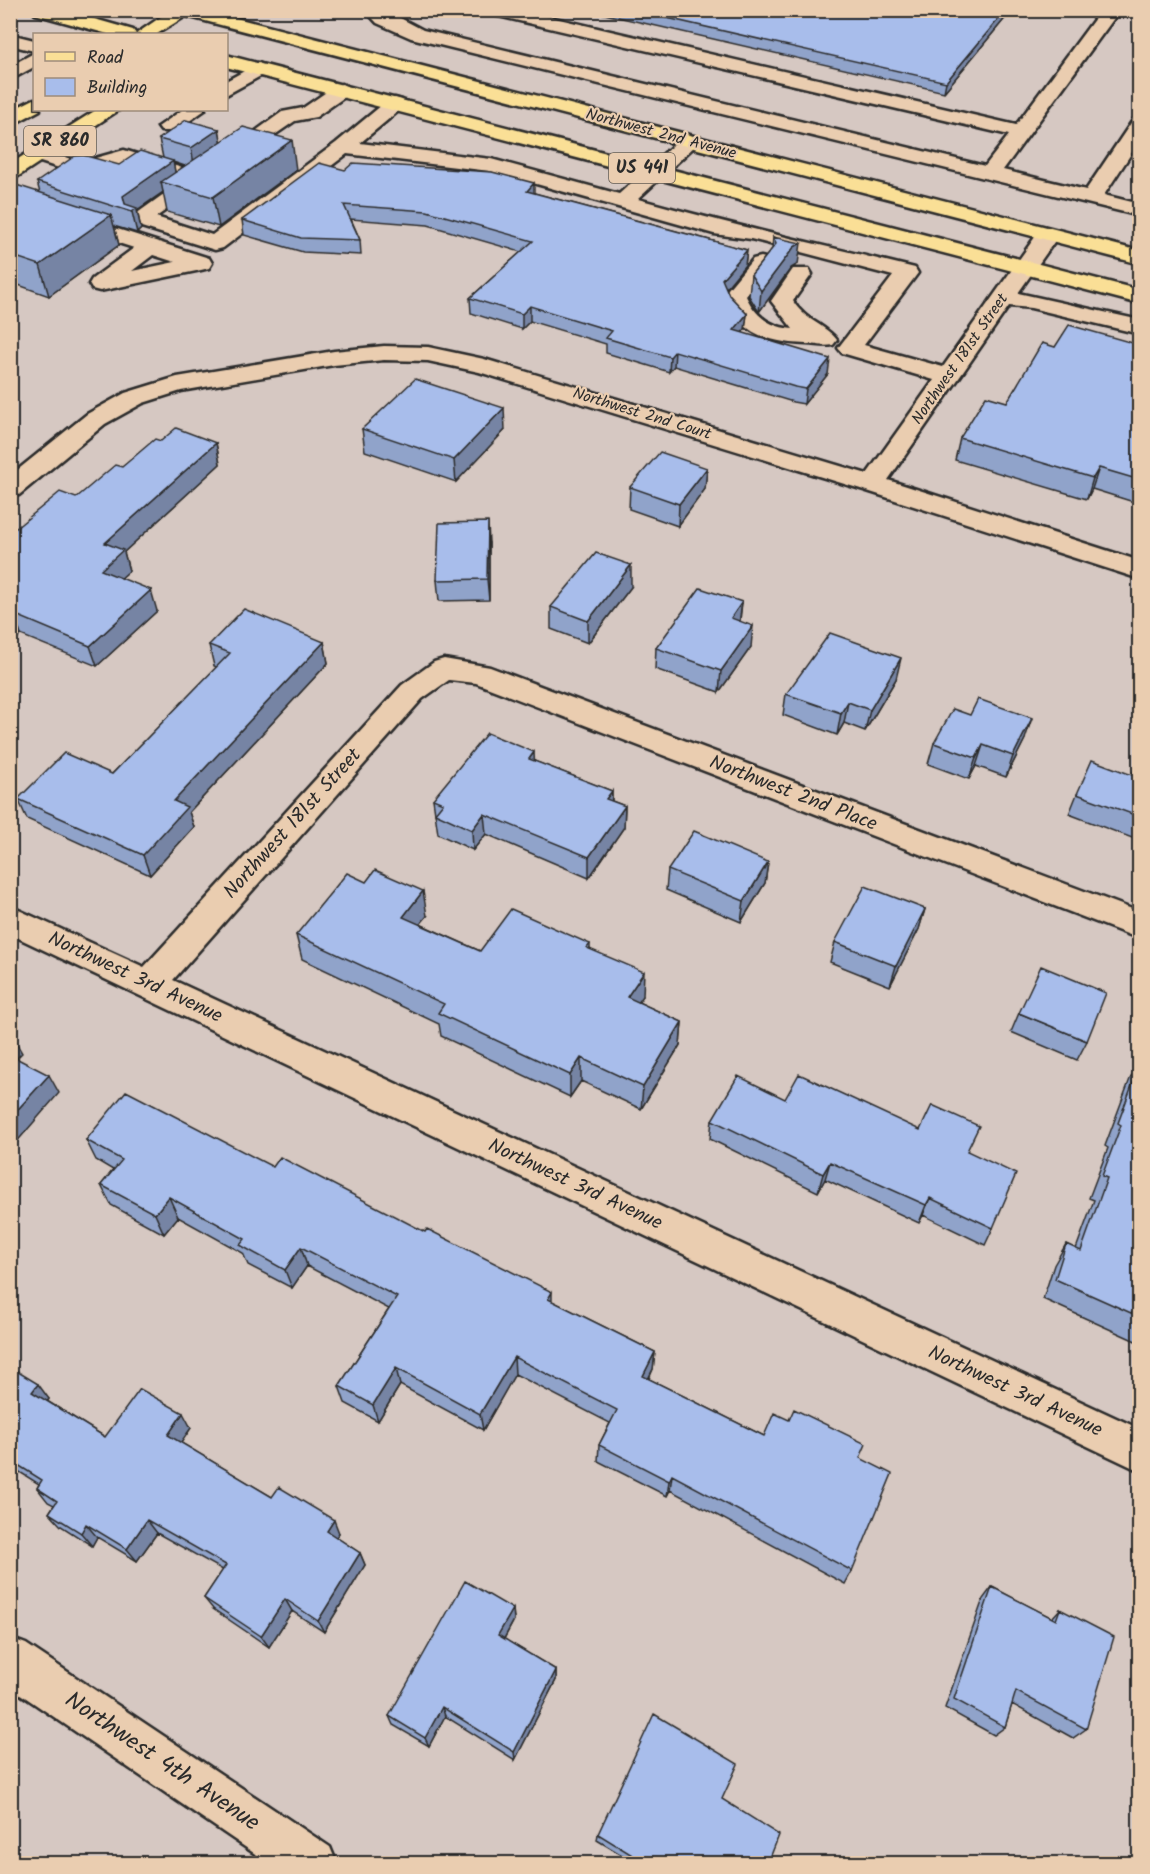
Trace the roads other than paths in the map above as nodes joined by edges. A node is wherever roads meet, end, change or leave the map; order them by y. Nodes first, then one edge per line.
1 (41, 10) edge
2 (263, 10) edge
3 (374, 10) edge
4 (494, 10) edge
5 (1111, 10) edge
6 (183, 11) edge
7 (234, 30) edge
8 (123, 33) edge
9 (148, 33) edge
10 (10, 39) edge
11 (33, 46) edge
12 (600, 48) junction
13 (33, 60) edge
14 (228, 61) edge
15 (259, 69) junction
16 (573, 71) junction
17 (10, 74) edge
18 (228, 88) edge
19 (342, 90) junction
20 (395, 104) junction
21 (33, 106) edge
22 (107, 111) edge
23 (193, 111) edge
24 (10, 120) edge
25 (1140, 124) edge
26 (168, 127) dead end
27 (1021, 132) junction
28 (689, 141) junction
29 (547, 144) junction
30 (344, 147) junction
31 (38, 155) junction
32 (1119, 155) junction
33 (1140, 160) edge
34 (81, 169) junction
35 (514, 171) junction
36 (656, 172) junction
37 (10, 173) edge
38 (990, 174) junction
39 (198, 179) junction
40 (62, 181) edge
41 (43, 193) edge
42 (1091, 198) junction
43 (623, 202) junction
44 (17, 203) edge
45 (1140, 210) edge
46 (835, 219) junction
47 (1048, 235) junction
48 (150, 247) dead end
49 (769, 254) junction
50 (1140, 258) edge
51 (808, 260) junction
52 (1025, 267) junction
53 (1140, 297) edge
54 (1003, 299) junction
55 (1140, 327) edge
56 (814, 337) junction
57 (850, 348) junction
58 (948, 376) junction
59 (873, 484) junction
60 (10, 489) edge
61 (1140, 570) edge
62 (444, 669) joint
63 (10, 919) edge
64 (1140, 926) edge
65 (148, 984) junction
66 (1140, 1451) edge
67 (10, 1660) edge
68 (313, 1863) edge

1 - 8 main road
2 - 7 main road
3 - 16 street, Northwest 2nd Avenue
4 - 12 street
5 - 27 street
6 - 7 main road, Northwest 2nd Avenue / US 441
6 - 9 main road
7 - 28 main road, Northwest 2nd Avenue / US 441
10 - 11 street
12 - 16 street
12 - 27 street
13 - 17 street
14 - 15 main road, Northwest 2nd Avenue / US 441
15 - 18 street
15 - 19 main road, Northwest 2nd Avenue / US 441
16 - 38 street, Northwest 2nd Avenue
19 - 20 main road, Northwest 2nd Avenue / US 441
19 - 39 street
20 - 29 main road, Northwest 2nd Avenue / US 441
20 - 30 street
21 - 24 main road, SR 860
22 - 31 main road, SR 860
23 - 26 street
25 - 32 street
27 - 38 street
28 - 36 street
28 - 47 main road, Northwest 2nd Avenue / US 441
29 - 35 street
29 - 36 main road, Northwest 2nd Avenue / US 441
30 - 35 street
30 - 39 street
31 - 34 street
31 - 37 main road, SR 860
32 - 33 street
32 - 42 street
34 - 39 street
34 - 40 street
35 - 43 street
36 - 43 street
36 - 46 main road, Northwest 2nd Avenue / US 441
38 - 42 street, Northwest 2nd Avenue
41 - 44 street
42 - 45 street, Northwest 2nd Avenue
43 - 49 street
44 - 48 street
46 - 51 street
46 - 52 main road, Northwest 2nd Avenue / US 441
47 - 50 main road, Northwest 2nd Avenue / US 441
47 - 52 street, Northwest 181st Street
49 - 51 street
49 - 56 street
51 - 56 street
51 - 57 street
52 - 53 main road, Northwest 2nd Avenue / US 441
52 - 54 street, Northwest 181st Street
54 - 55 street
54 - 58 street, Northwest 181st Street
56 - 57 street
57 - 58 street
58 - 59 street, Northwest 181st Street
59 - 60 street, Northwest 2nd Court
59 - 61 street, Northwest 2nd Court
62 - 64 street, Northwest 2nd Place
62 - 65 street, Northwest 181st Street
63 - 65 street, Northwest 3rd Avenue
65 - 66 street, Northwest 3rd Avenue
67 - 68 street, Northwest 4th Avenue

